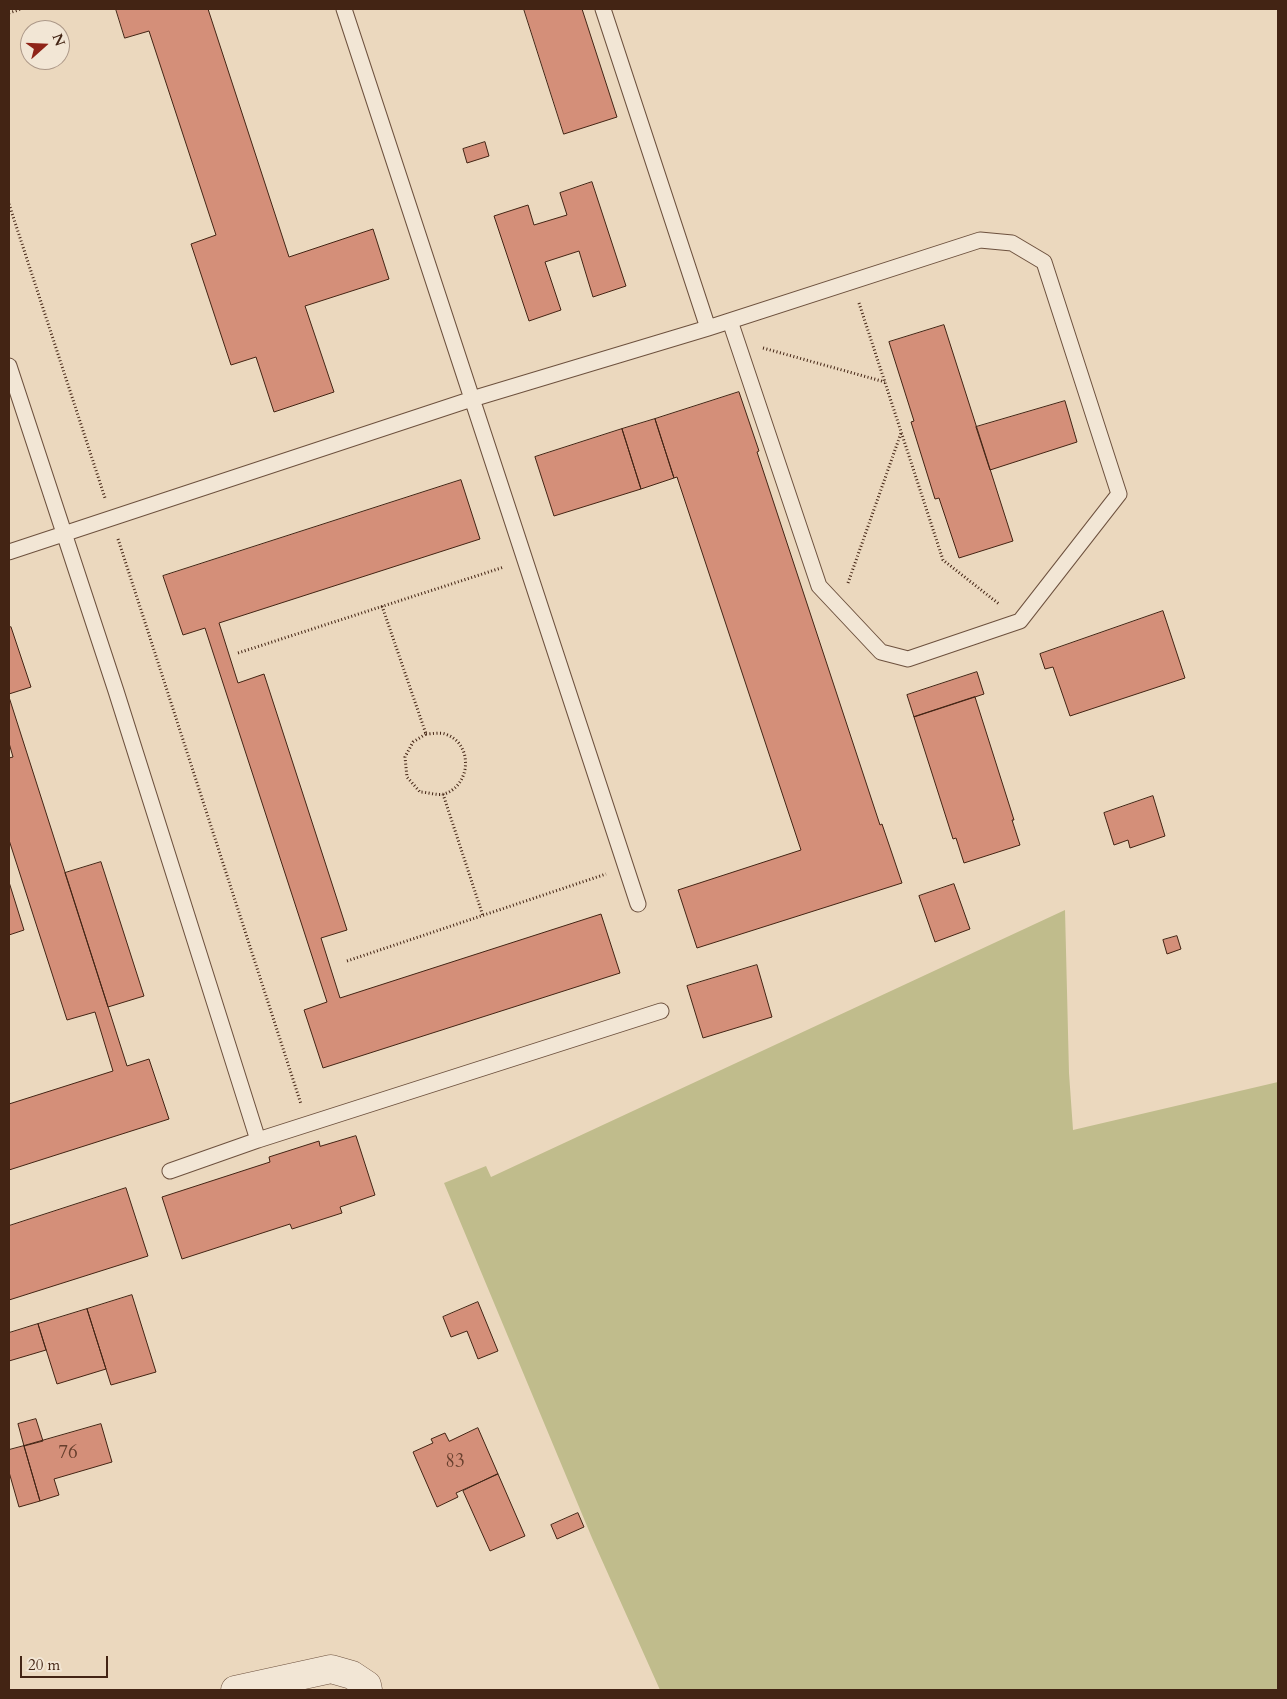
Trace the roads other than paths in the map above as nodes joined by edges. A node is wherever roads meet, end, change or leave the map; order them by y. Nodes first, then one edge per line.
1 (344, 9) edge
2 (603, 9) edge
3 (730, 321) junction
4 (708, 328) junction
5 (9, 366) edge
6 (472, 399) junction
7 (63, 533) junction
8 (9, 552) edge
9 (638, 904) dead end
10 (661, 1011) dead end
11 (258, 1140) junction
12 (170, 1171) dead end
13 (235, 1690) edge
14 (368, 1690) edge

1 - 6 lane
2 - 4 lane
3 - 3 lane
3 - 4 lane
4 - 6 lane
5 - 7 lane
6 - 7 lane
6 - 9 lane
7 - 8 lane
7 - 11 lane
10 - 11 lane
11 - 12 lane
13 - 14 street

